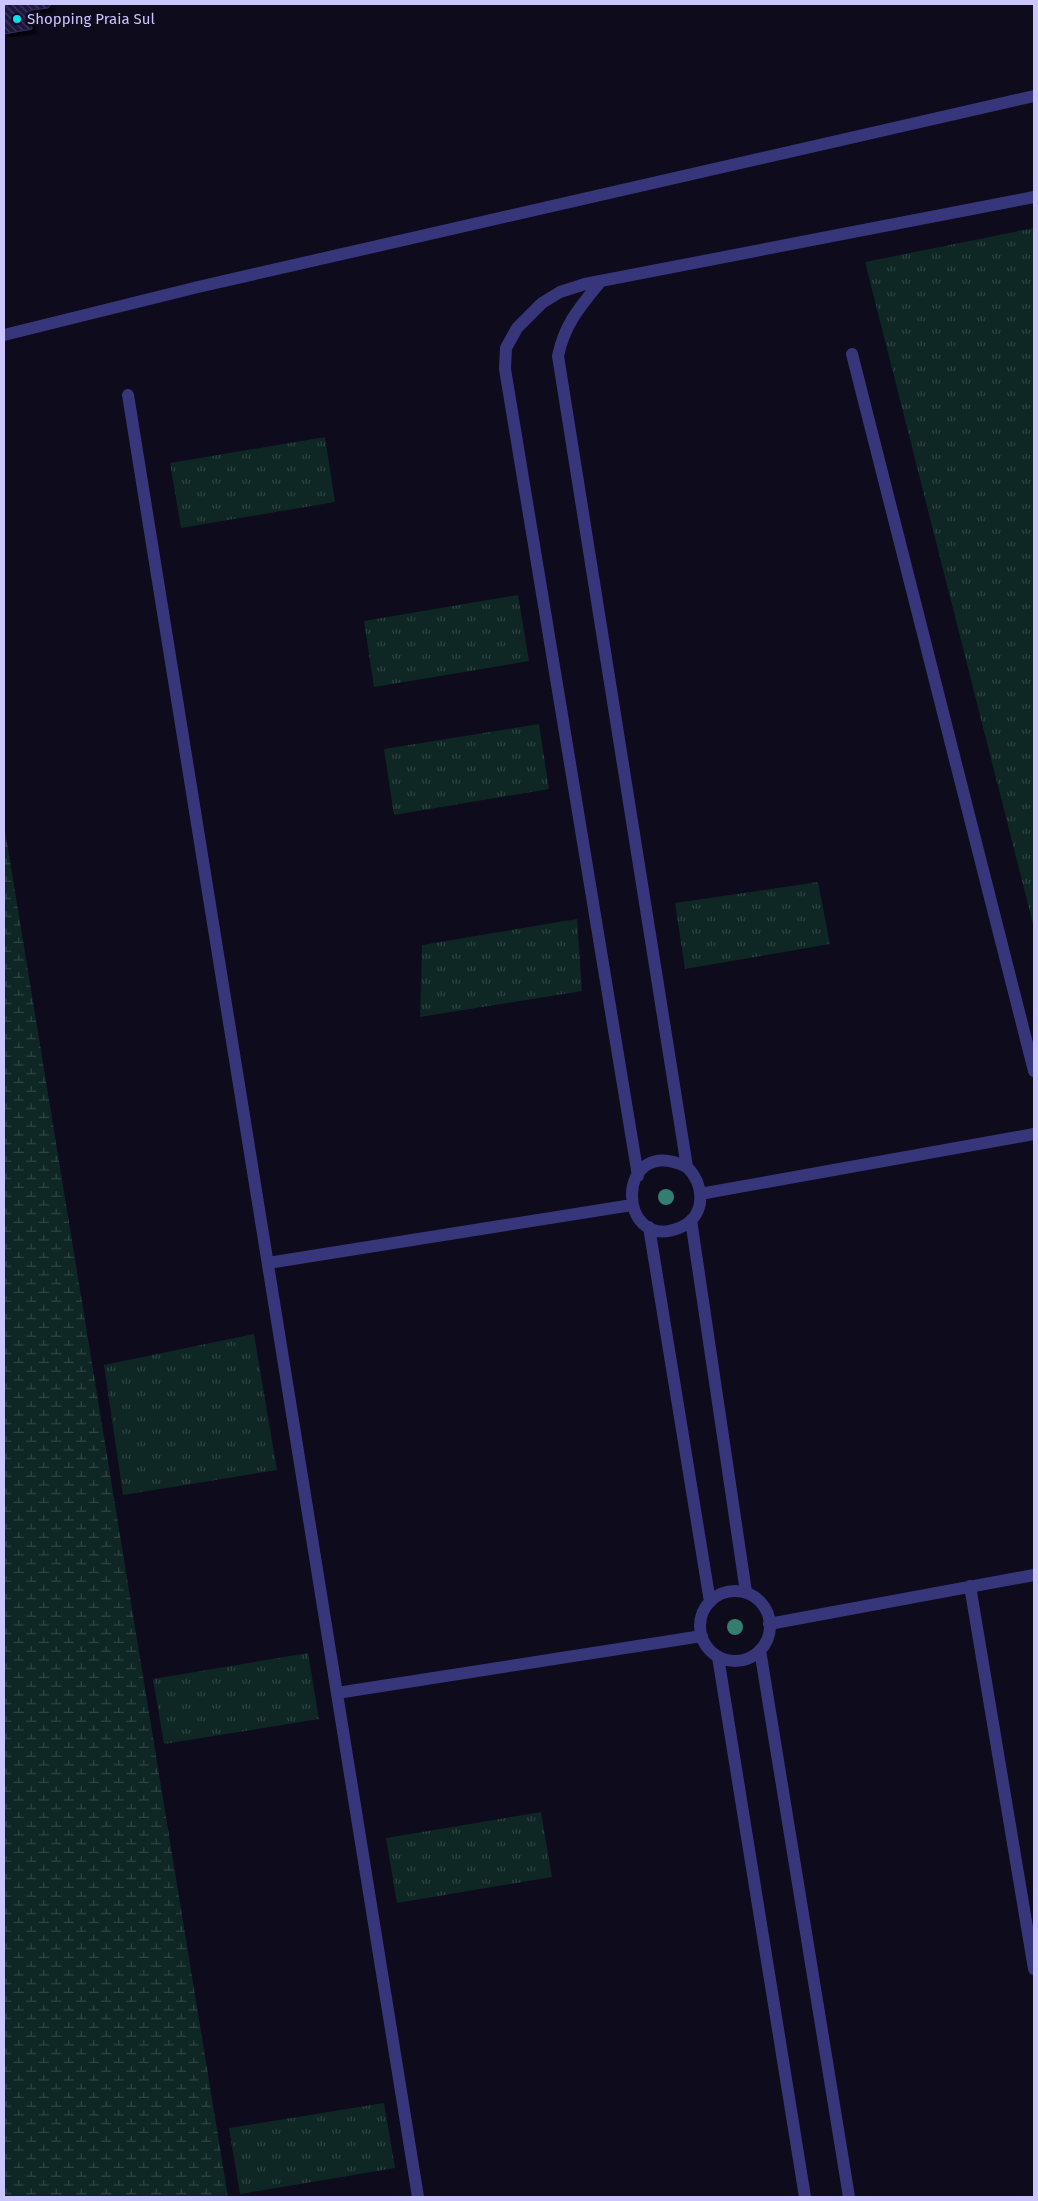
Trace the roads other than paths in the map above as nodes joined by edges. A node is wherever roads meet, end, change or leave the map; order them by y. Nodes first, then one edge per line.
1 (1034, 96) edge
2 (1034, 197) edge
3 (601, 281) junction
4 (4, 335) edge
5 (852, 354) dead end
6 (128, 395) dead end
7 (1034, 1071) edge
8 (1034, 1134) edge
9 (687, 1167) junction
10 (638, 1176) junction
11 (700, 1194) junction
12 (632, 1205) junction
13 (691, 1220) junction
14 (649, 1227) junction
15 (268, 1263) junction
16 (1034, 1574) edge
17 (970, 1586) junction
18 (746, 1592) junction
19 (710, 1602) junction
20 (770, 1624) junction
21 (702, 1636) junction
22 (760, 1650) junction
23 (718, 1657) junction
24 (337, 1693) junction
25 (1034, 1969) edge
26 (418, 2197) edge
27 (804, 2197) edge
28 (849, 2197) edge

1 - 4 street
2 - 3 street
3 - 9 street
3 - 10 street
5 - 7 street
6 - 15 street
8 - 11 street
9 - 10 street
9 - 11 street
10 - 12 street
11 - 13 street
12 - 14 street
12 - 15 street
13 - 14 street
13 - 18 street
14 - 19 street
15 - 24 street
16 - 17 street
17 - 20 street
17 - 25 street
18 - 19 street
18 - 20 street
19 - 21 street
20 - 22 street
21 - 23 street
21 - 24 street
22 - 23 street
22 - 28 street
23 - 27 street
24 - 26 street

